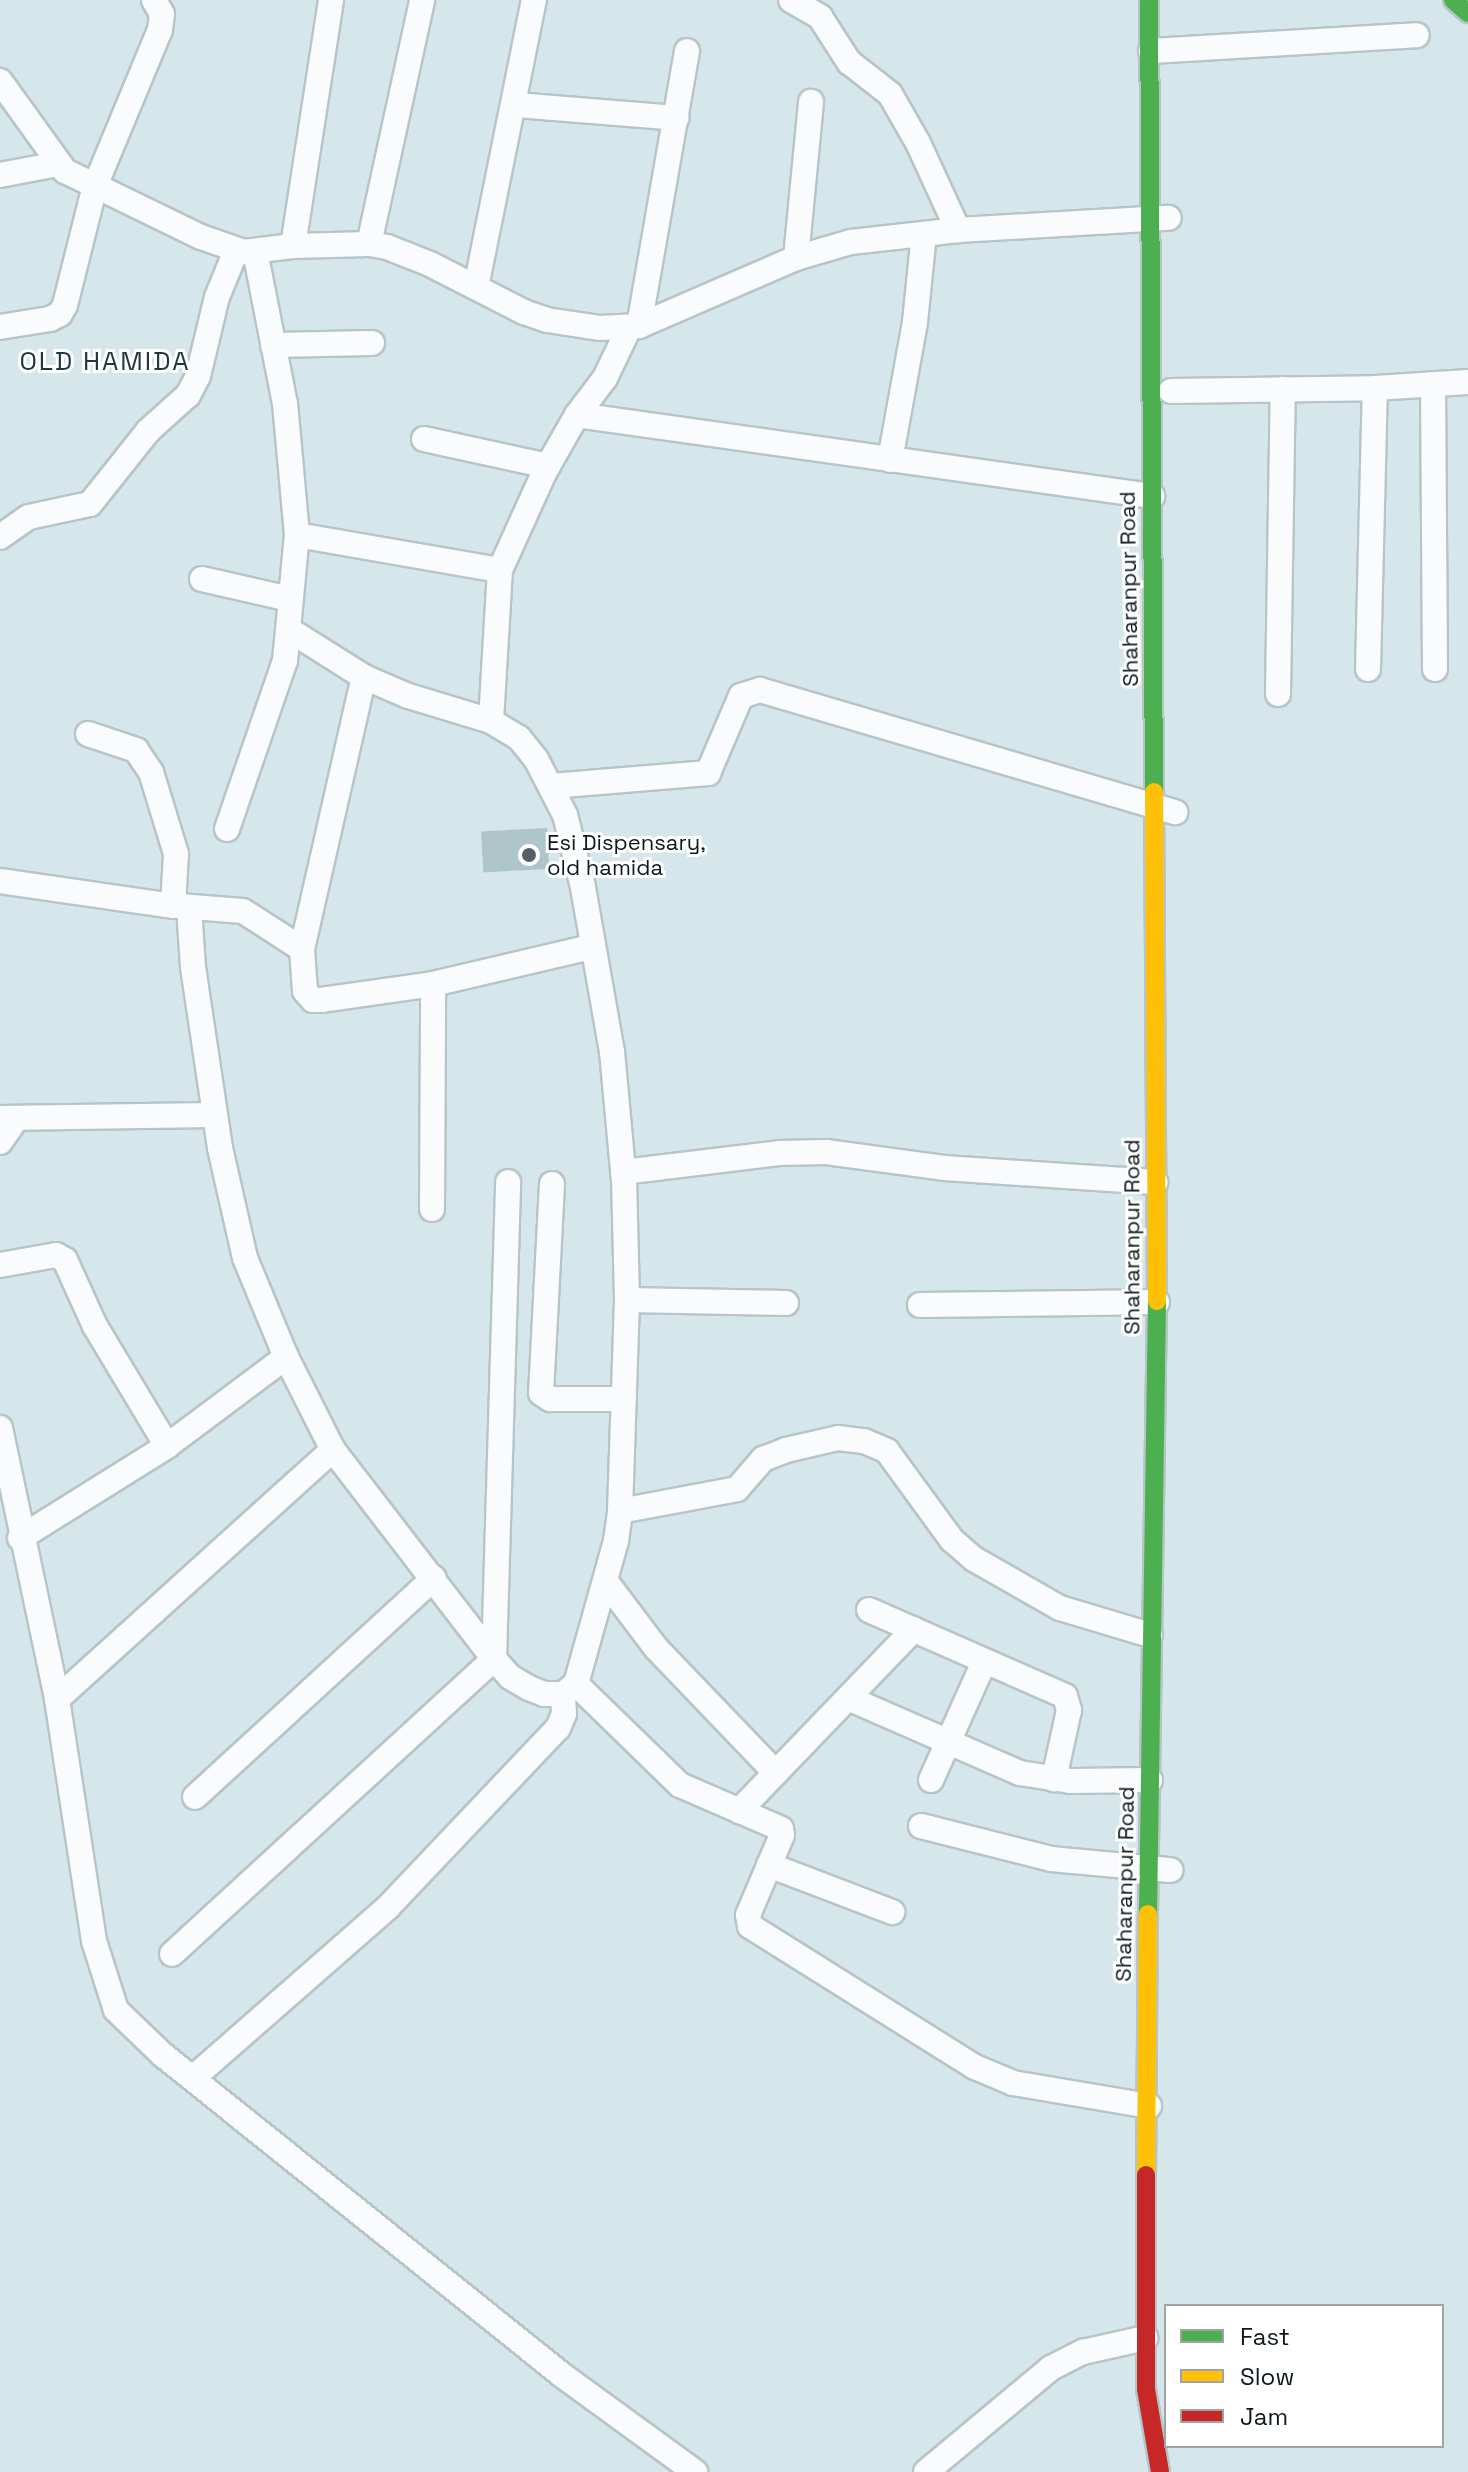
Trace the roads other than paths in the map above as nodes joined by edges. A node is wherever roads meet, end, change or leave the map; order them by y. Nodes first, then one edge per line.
1 (154, 0) edge
2 (331, 0) edge
3 (422, 0) edge
4 (534, 0) edge
5 (1149, 0) edge
6 (1168, 0) edge
7 (1453, 0) edge
8 (805, 2) edge
9 (1468, 13) edge
10 (1417, 35) dead end
11 (1160, 50) junction
12 (687, 51) dead end
13 (0, 81) edge
14 (811, 102) dead end
15 (516, 105) junction
16 (676, 118) junction
17 (58, 164) junction
18 (0, 175) edge
19 (95, 186) junction
20 (1160, 218) junction
21 (958, 230) junction
22 (924, 234) junction
23 (369, 244) junction
24 (293, 246) junction
25 (246, 251) junction
26 (796, 258) junction
27 (1170, 281) dead end
28 (476, 287) junction
29 (0, 327) edge
30 (633, 328) junction
31 (372, 343) dead end
32 (273, 345) junction
33 (1468, 382) edge
34 (1433, 384) junction
35 (1375, 388) junction
36 (1283, 389) junction
37 (1171, 391) dead end
38 (577, 415) junction
39 (424, 439) dead end
40 (890, 460) junction
41 (548, 466) junction
42 (1152, 496) junction
43 (297, 535) junction
44 (0, 537) edge
45 (500, 570) junction
46 (202, 579) dead end
47 (290, 599) junction
48 (291, 631) junction
49 (1368, 669) dead end
50 (1435, 669) dead end
51 (364, 677) junction
52 (1278, 694) dead end
53 (491, 721) junction
54 (88, 734) dead end
55 (551, 786) junction
56 (1169, 810) junction
57 (227, 829) dead end
58 (0, 881) edge
59 (181, 907) junction
60 (591, 947) junction
61 (302, 949) junction
62 (433, 984) junction
63 (1175, 1042) dead end
64 (215, 1115) junction
65 (8, 1118) edge
66 (0, 1142) edge
67 (623, 1172) junction
68 (508, 1182) dead end
69 (1156, 1182) junction
70 (552, 1184) dead end
71 (432, 1209) dead end
72 (0, 1265) edge
73 (627, 1300) junction
74 (1157, 1302) junction
75 (786, 1303) dead end
76 (920, 1305) dead end
77 (286, 1357) junction
78 (624, 1399) junction
79 (0, 1428) edge
80 (167, 1446) junction
81 (333, 1450) junction
82 (620, 1511) junction
83 (12, 1527) edge
84 (434, 1578) junction
85 (607, 1583) junction
86 (869, 1610) dead end
87 (914, 1629) junction
88 (1150, 1635) junction
89 (494, 1659) junction
90 (984, 1662) junction
91 (570, 1689) junction
92 (848, 1698) junction
93 (57, 1699) junction
94 (1170, 1708) dead end
95 (948, 1742) junction
96 (776, 1773) junction
97 (1054, 1779) junction
98 (931, 1780) dead end
99 (1150, 1780) junction
100 (195, 1797) dead end
101 (739, 1811) junction
102 (921, 1826) dead end
103 (769, 1865) junction
104 (1165, 1869) junction
105 (892, 1912) dead end
106 (172, 1954) dead end
107 (194, 2077) junction
108 (1149, 2106) junction
109 (1145, 2338) junction
110 (695, 2472) edge
111 (926, 2472) edge
112 (1160, 2472) edge

1 - 19 street
2 - 24 street
3 - 23 street
4 - 15 street
5 - 11 main road, Shaharanpur Road
6 - 11 main road, Shaharanpur Road
7 - 9 main road
8 - 21 street
10 - 11 street
11 - 20 main road, Shaharanpur Road
12 - 16 street
13 - 17 street
14 - 26 street
15 - 16 street
15 - 28 street
16 - 30 street
17 - 18 street
17 - 19 street
19 - 25 street
19 - 29 street
20 - 21 street
20 - 27 main road, Shaharanpur Road
20 - 42 main road, Shaharanpur Road
21 - 22 street
22 - 26 street
22 - 40 street
23 - 24 street
23 - 28 street
24 - 25 street
25 - 32 street
25 - 44 street
26 - 30 street
28 - 30 street
30 - 38 street
31 - 32 street
32 - 43 street
33 - 34 street
34 - 35 street
34 - 50 street
35 - 36 street
35 - 49 street
36 - 37 street
36 - 52 street
38 - 40 street
38 - 41 street
39 - 41 street
40 - 42 street
41 - 45 street
42 - 56 main road, Shaharanpur Road
43 - 45 street
43 - 47 street
45 - 53 street
46 - 47 street
47 - 48 street
48 - 51 street
48 - 57 street
51 - 53 street
51 - 61 street
53 - 55 street
54 - 59 street
55 - 56 street
55 - 60 street
56 - 69 main road, Shaharanpur Road
58 - 59 street
59 - 61 street
59 - 64 street
60 - 62 street
60 - 67 street
61 - 62 street
62 - 71 street
63 - 94 main road, Shaharanpur Road
64 - 65 street
64 - 77 street
65 - 66 street
67 - 69 street
67 - 73 street
68 - 89 street
69 - 74 main road, Shaharanpur Road
70 - 78 street
72 - 80 street
73 - 75 street
73 - 78 street
74 - 76 street
74 - 88 main road, Shaharanpur Road
77 - 80 street
77 - 81 street
78 - 82 street
79 - 83 street
80 - 83 street
81 - 84 street
81 - 93 street
82 - 85 street
82 - 88 street
83 - 93 street
84 - 89 street
84 - 100 street
85 - 91 street
85 - 96 street
86 - 87 street
87 - 90 street
87 - 92 street
88 - 99 main road, Shaharanpur Road
89 - 91 street
89 - 106 street
90 - 95 street
90 - 97 street
91 - 101 street
91 - 107 street
92 - 95 street
92 - 96 street
93 - 107 street
95 - 97 street
95 - 98 street
96 - 101 street
97 - 99 street
99 - 104 main road, Shaharanpur Road
101 - 103 street
102 - 104 street
103 - 105 street
103 - 108 street
104 - 108 main road, Shaharanpur Road
107 - 110 street
108 - 109 main road, Shaharanpur Road
109 - 111 street
109 - 112 main road, Shaharanpur Road

